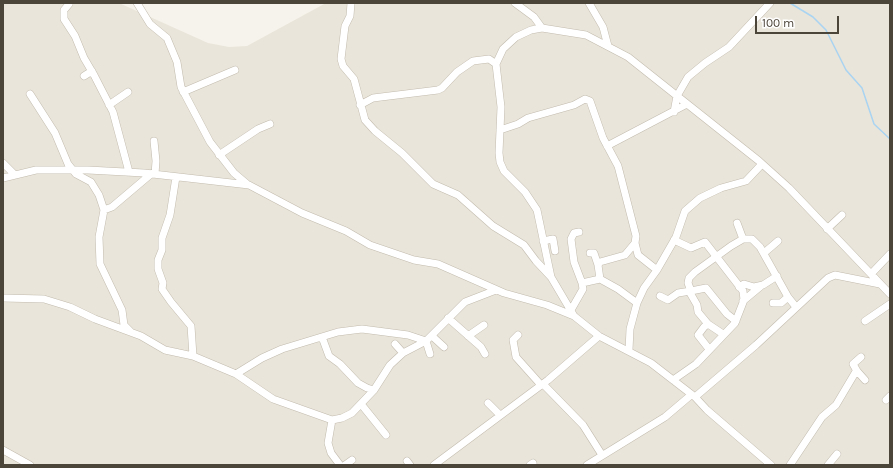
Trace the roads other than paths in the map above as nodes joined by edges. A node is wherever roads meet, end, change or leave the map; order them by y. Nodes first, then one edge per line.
1 (137, 3) edge
2 (351, 3) edge
3 (515, 3) edge
4 (589, 3) edge
5 (770, 3) edge
6 (69, 4) edge
7 (542, 28) junction
8 (608, 46) junction
9 (496, 64) junction
10 (235, 70) dead end
11 (92, 71) junction
12 (84, 76) dead end
13 (128, 92) dead end
14 (184, 92) junction
15 (30, 94) dead end
16 (677, 96) junction
17 (109, 104) junction
18 (687, 104) junction
19 (360, 105) junction
20 (674, 112) junction
21 (270, 124) dead end
22 (500, 130) junction
23 (154, 141) dead end
24 (607, 146) junction
25 (219, 155) junction
26 (3, 163) edge
27 (762, 164) junction
28 (72, 169) junction
29 (129, 172) junction
30 (153, 174) junction
31 (15, 175) junction
32 (176, 177) junction
33 (3, 178) edge
34 (249, 185) junction
35 (104, 210) junction
36 (842, 215) dead end
37 (737, 223) dead end
38 (827, 229) junction
39 (579, 232) dead end
40 (743, 239) junction
41 (674, 240) junction
42 (778, 240) dead end
43 (543, 241) junction
44 (635, 243) junction
45 (555, 251) dead end
46 (590, 253) dead end
47 (764, 253) junction
48 (890, 254) edge
49 (716, 256) junction
50 (598, 265) junction
51 (657, 270) junction
52 (871, 274) junction
53 (777, 276) junction
54 (551, 277) junction
55 (600, 279) junction
56 (582, 283) junction
57 (880, 284) junction
58 (763, 285) junction
59 (739, 287) junction
60 (496, 290) junction
61 (690, 291) junction
62 (890, 294) edge
63 (660, 296) dead end
64 (788, 297) junction
65 (3, 298) edge
66 (743, 301) junction
67 (637, 303) junction
68 (773, 303) dead end
69 (890, 304) edge
70 (796, 307) junction
71 (572, 313) junction
72 (448, 318) junction
73 (736, 321) junction
74 (865, 321) dead end
75 (708, 324) junction
76 (484, 325) dead end
77 (132, 333) junction
78 (723, 334) junction
79 (518, 335) dead end
80 (432, 336) junction
81 (468, 336) junction
82 (598, 336) junction
83 (322, 337) junction
84 (426, 341) junction
85 (396, 344) dead end
86 (444, 347) dead end
87 (709, 349) junction
88 (628, 350) junction
89 (403, 353) junction
90 (430, 354) dead end
91 (485, 354) dead end
92 (193, 356) junction
93 (861, 357) dead end
94 (857, 371) junction
95 (236, 374) junction
96 (673, 380) junction
97 (865, 380) dead end
98 (542, 384) junction
99 (374, 390) junction
100 (693, 396) junction
101 (488, 403) dead end
102 (361, 404) junction
103 (500, 415) junction
104 (332, 420) junction
105 (386, 435) dead end
106 (3, 450) edge
107 (837, 454) dead end
108 (602, 455) junction
109 (352, 460) dead end
110 (30, 465) edge
111 (340, 465) edge
112 (345, 465) edge
113 (434, 465) edge
114 (587, 465) edge
115 (771, 465) edge
116 (790, 465) edge
117 (828, 465) edge

1 - 14 street
2 - 19 street
3 - 7 street
4 - 8 street
5 - 16 street
6 - 11 street
7 - 8 street
7 - 9 street
8 - 16 street
9 - 19 street
9 - 22 street
10 - 14 street
11 - 12 street
11 - 17 street
13 - 17 street
14 - 25 street
15 - 28 street
16 - 18 street
16 - 20 street
17 - 29 street
18 - 20 street
18 - 27 street
19 - 54 street
20 - 24 street
21 - 25 street
22 - 24 street
22 - 43 street
23 - 30 street
24 - 44 street
25 - 34 street
26 - 31 street
27 - 38 street
27 - 41 street
28 - 29 street
28 - 31 street
28 - 35 street
29 - 30 street
30 - 32 street
30 - 35 street
31 - 33 street
32 - 34 street
32 - 92 street
34 - 60 street
35 - 77 street
36 - 38 street
37 - 40 street
38 - 52 street
39 - 56 street
40 - 47 street
40 - 49 street
41 - 49 street
41 - 51 street
42 - 47 street
43 - 45 street
43 - 54 street
44 - 50 street
44 - 51 street
46 - 50 street
47 - 53 street
48 - 52 street
49 - 59 street
49 - 61 street
50 - 55 street
51 - 67 street
52 - 57 street
53 - 58 street
53 - 64 street
54 - 71 street
55 - 56 street
55 - 67 street
56 - 71 street
57 - 62 street
57 - 70 street
58 - 59 street
58 - 66 street
59 - 66 street
60 - 71 street
60 - 72 street
61 - 63 street
61 - 73 street
61 - 75 street
64 - 68 street
64 - 70 street
65 - 77 street
66 - 73 street
67 - 88 street
69 - 74 street
70 - 100 street
71 - 82 street
72 - 80 street
72 - 81 street
73 - 78 street
75 - 78 street
75 - 87 street
76 - 81 street
77 - 92 street
78 - 87 street
79 - 98 street
80 - 84 street
80 - 86 street
81 - 91 street
82 - 88 street
82 - 98 street
83 - 84 street
83 - 95 street
83 - 99 street
84 - 89 street
84 - 90 street
85 - 89 street
87 - 96 street
88 - 96 street
89 - 99 street
92 - 95 street
93 - 94 street
94 - 97 street
94 - 116 street
95 - 104 street
96 - 100 street
98 - 103 street
98 - 108 street
99 - 102 street
100 - 108 street
100 - 115 street
101 - 103 street
102 - 104 street
102 - 105 street
103 - 113 street
104 - 111 street
106 - 110 street
107 - 117 street
108 - 114 street
109 - 112 street

